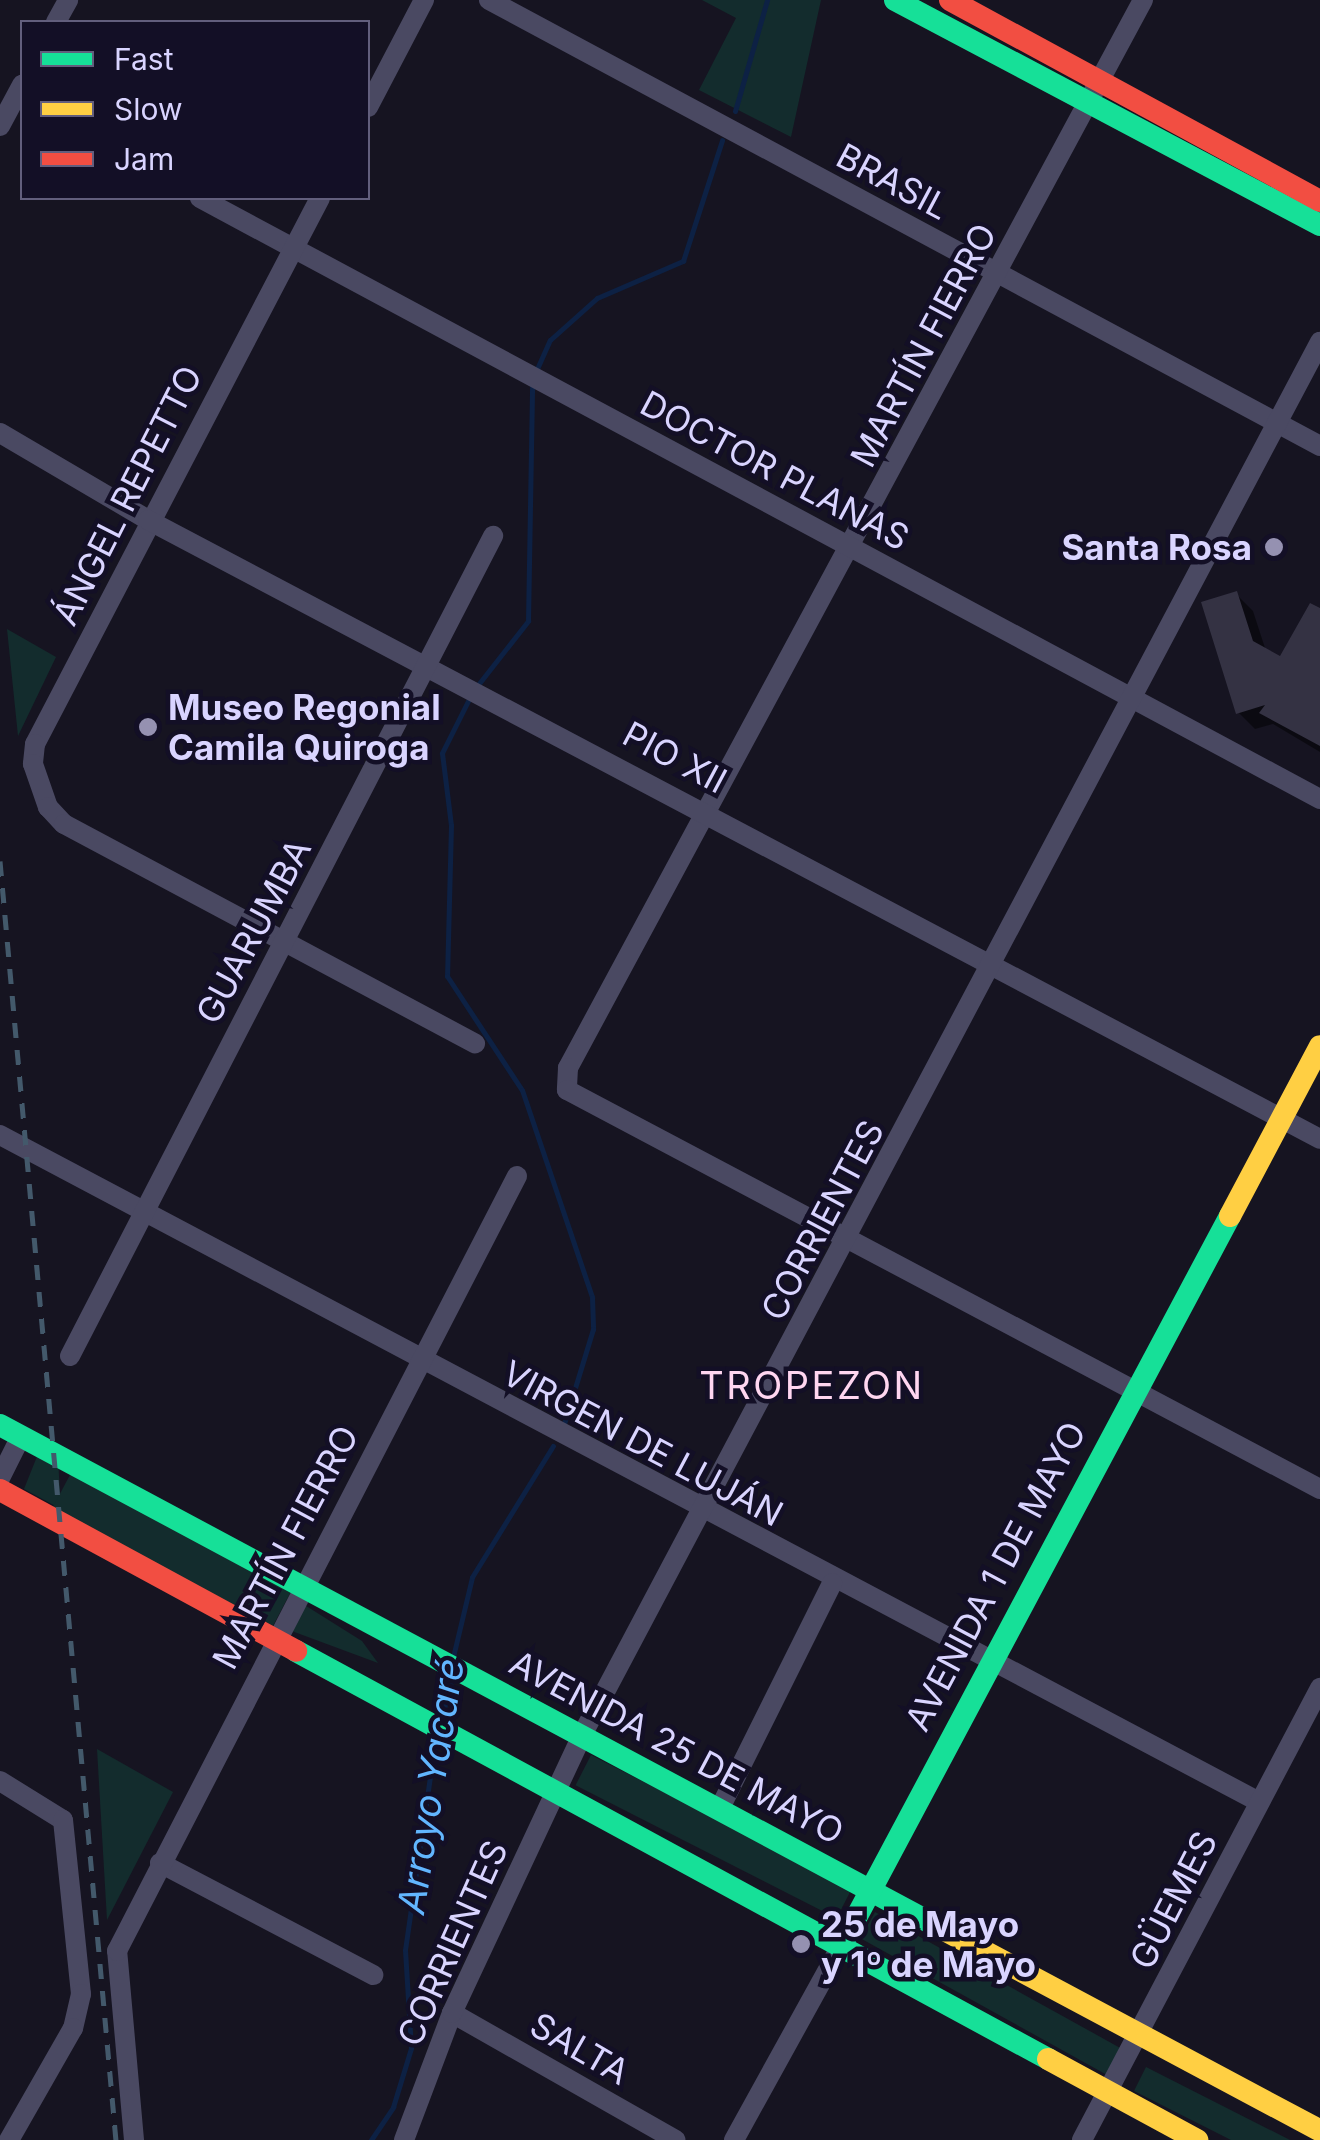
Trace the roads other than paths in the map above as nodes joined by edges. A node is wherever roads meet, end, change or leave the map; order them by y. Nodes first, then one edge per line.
1 (424, 0) edge
2 (490, 0) edge
3 (895, 0) edge
4 (950, 0) edge
5 (1143, 0) edge
6 (1094, 93) junction
7 (15, 94) edge
8 (370, 103) edge
9 (0, 126) edge
10 (204, 200) edge
11 (319, 200) edge
12 (1320, 201) edge
13 (1320, 225) edge
14 (293, 248) junction
15 (998, 274) junction
16 (1320, 342) edge
17 (1276, 423) junction
18 (0, 433) edge
19 (1320, 446) edge
20 (148, 520) junction
21 (493, 536) dead end
22 (852, 548) junction
23 (426, 668) junction
24 (1137, 701) junction
25 (1320, 799) edge
26 (711, 812) junction
27 (284, 944) junction
28 (994, 965) junction
29 (476, 1043) dead end
30 (1320, 1046) edge
31 (1282, 1118) junction
32 (0, 1135) edge
33 (1320, 1139) edge
34 (517, 1176) dead end
35 (142, 1211) junction
36 (846, 1244) junction
37 (70, 1356) dead end
38 (420, 1360) junction
39 (1133, 1393) junction
40 (10, 1431) edge
41 (0, 1478) edge
42 (1320, 1489) edge
43 (0, 1490) edge
44 (704, 1511) junction
45 (832, 1584) junction
46 (298, 1588) junction
47 (274, 1633) junction
48 (988, 1663) junction
49 (1320, 1688) edge
50 (581, 1736) junction
51 (0, 1781) edge
52 (556, 1792) junction
53 (1259, 1802) junction
54 (722, 1804) junction
55 (160, 1863) junction
56 (869, 1890) junction
57 (842, 1946) junction
58 (374, 1975) dead end
59 (452, 2013) junction
60 (1142, 2035) junction
61 (1109, 2094) junction
62 (1320, 2131) edge
63 (5, 2139) edge
64 (134, 2140) edge
65 (404, 2140) edge
66 (676, 2140) edge
67 (734, 2140) edge
68 (1082, 2140) edge
69 (1197, 2140) edge

1 - 8 street
2 - 15 street, BRASIL
3 - 6 main road
4 - 6 main road
5 - 6 street, MARTÍN FIERRO
6 - 12 main road
6 - 13 main road
6 - 15 street, MARTÍN FIERRO
7 - 9 street
10 - 14 street, DOCTOR PLANAS
11 - 14 street, ÁNGEL REPETTO
14 - 20 street, ÁNGEL REPETTO
14 - 22 street, DOCTOR PLANAS
15 - 17 street, BRASIL
15 - 22 street, MARTÍN FIERRO
16 - 17 street, CORRIENTES
17 - 19 street, BRASIL
17 - 24 street, CORRIENTES
18 - 20 street, PIO XII
20 - 23 street, PIO XII
20 - 27 street, ÁNGEL REPETTO
21 - 23 street, GUARUMBA
22 - 24 street, DOCTOR PLANAS
22 - 26 street, MARTÍN FIERRO
23 - 26 street, PIO XII
23 - 27 street, GUARUMBA
24 - 25 street, DOCTOR PLANAS
24 - 28 street, CORRIENTES
26 - 28 street, PIO XII
26 - 36 street, MARTÍN FIERRO
27 - 29 street
27 - 35 street, GUARUMBA
28 - 31 street, PIO XII
28 - 36 street, CORRIENTES
30 - 31 main road, AVENIDA 1 DE MAYO
31 - 33 street, PIO XII
31 - 39 main road, AVENIDA 1 DE MAYO
32 - 35 street, VIRGEN DE LUJÁN
34 - 38 street, MARTÍN FIERRO
35 - 37 street, GUARUMBA
35 - 38 street, VIRGEN DE LUJÁN
36 - 39 street
36 - 44 street, CORRIENTES
38 - 44 street, VIRGEN DE LUJÁN
38 - 46 street, MARTÍN FIERRO
39 - 42 street
39 - 48 main road, AVENIDA 1 DE MAYO
40 - 41 street
40 - 46 main road, AVENIDA 25 DE MAYO
43 - 47 main road
44 - 45 street, VIRGEN DE LUJÁN
44 - 50 street, CORRIENTES
45 - 48 street, VIRGEN DE LUJÁN
45 - 54 street
46 - 47 street, MARTÍN FIERRO
46 - 50 main road, AVENIDA 25 DE MAYO
47 - 52 main road
47 - 55 street, MARTÍN FIERRO
48 - 53 street, VIRGEN DE LUJÁN
48 - 56 main road, AVENIDA 1 DE MAYO
49 - 53 street, GÜEMES
50 - 52 street, CORRIENTES
50 - 54 main road, AVENIDA 25 DE MAYO
51 - 63 street
52 - 57 main road
52 - 59 street, CORRIENTES
53 - 60 street, GÜEMES
54 - 56 main road, AVENIDA 25 DE MAYO
55 - 58 street
55 - 64 street, MARTÍN FIERRO
56 - 57 main road, AVENIDA 1 DE MAYO
56 - 60 main road, AVENIDA 25 DE MAYO
57 - 61 main road
57 - 67 street, AVENIDA 1 DE MAYO
59 - 65 street, CORRIENTES
59 - 66 street, SALTA
60 - 61 street, GÜEMES
60 - 62 main road, AVENIDA 25 DE MAYO
61 - 68 street, GÜEMES
61 - 69 main road

